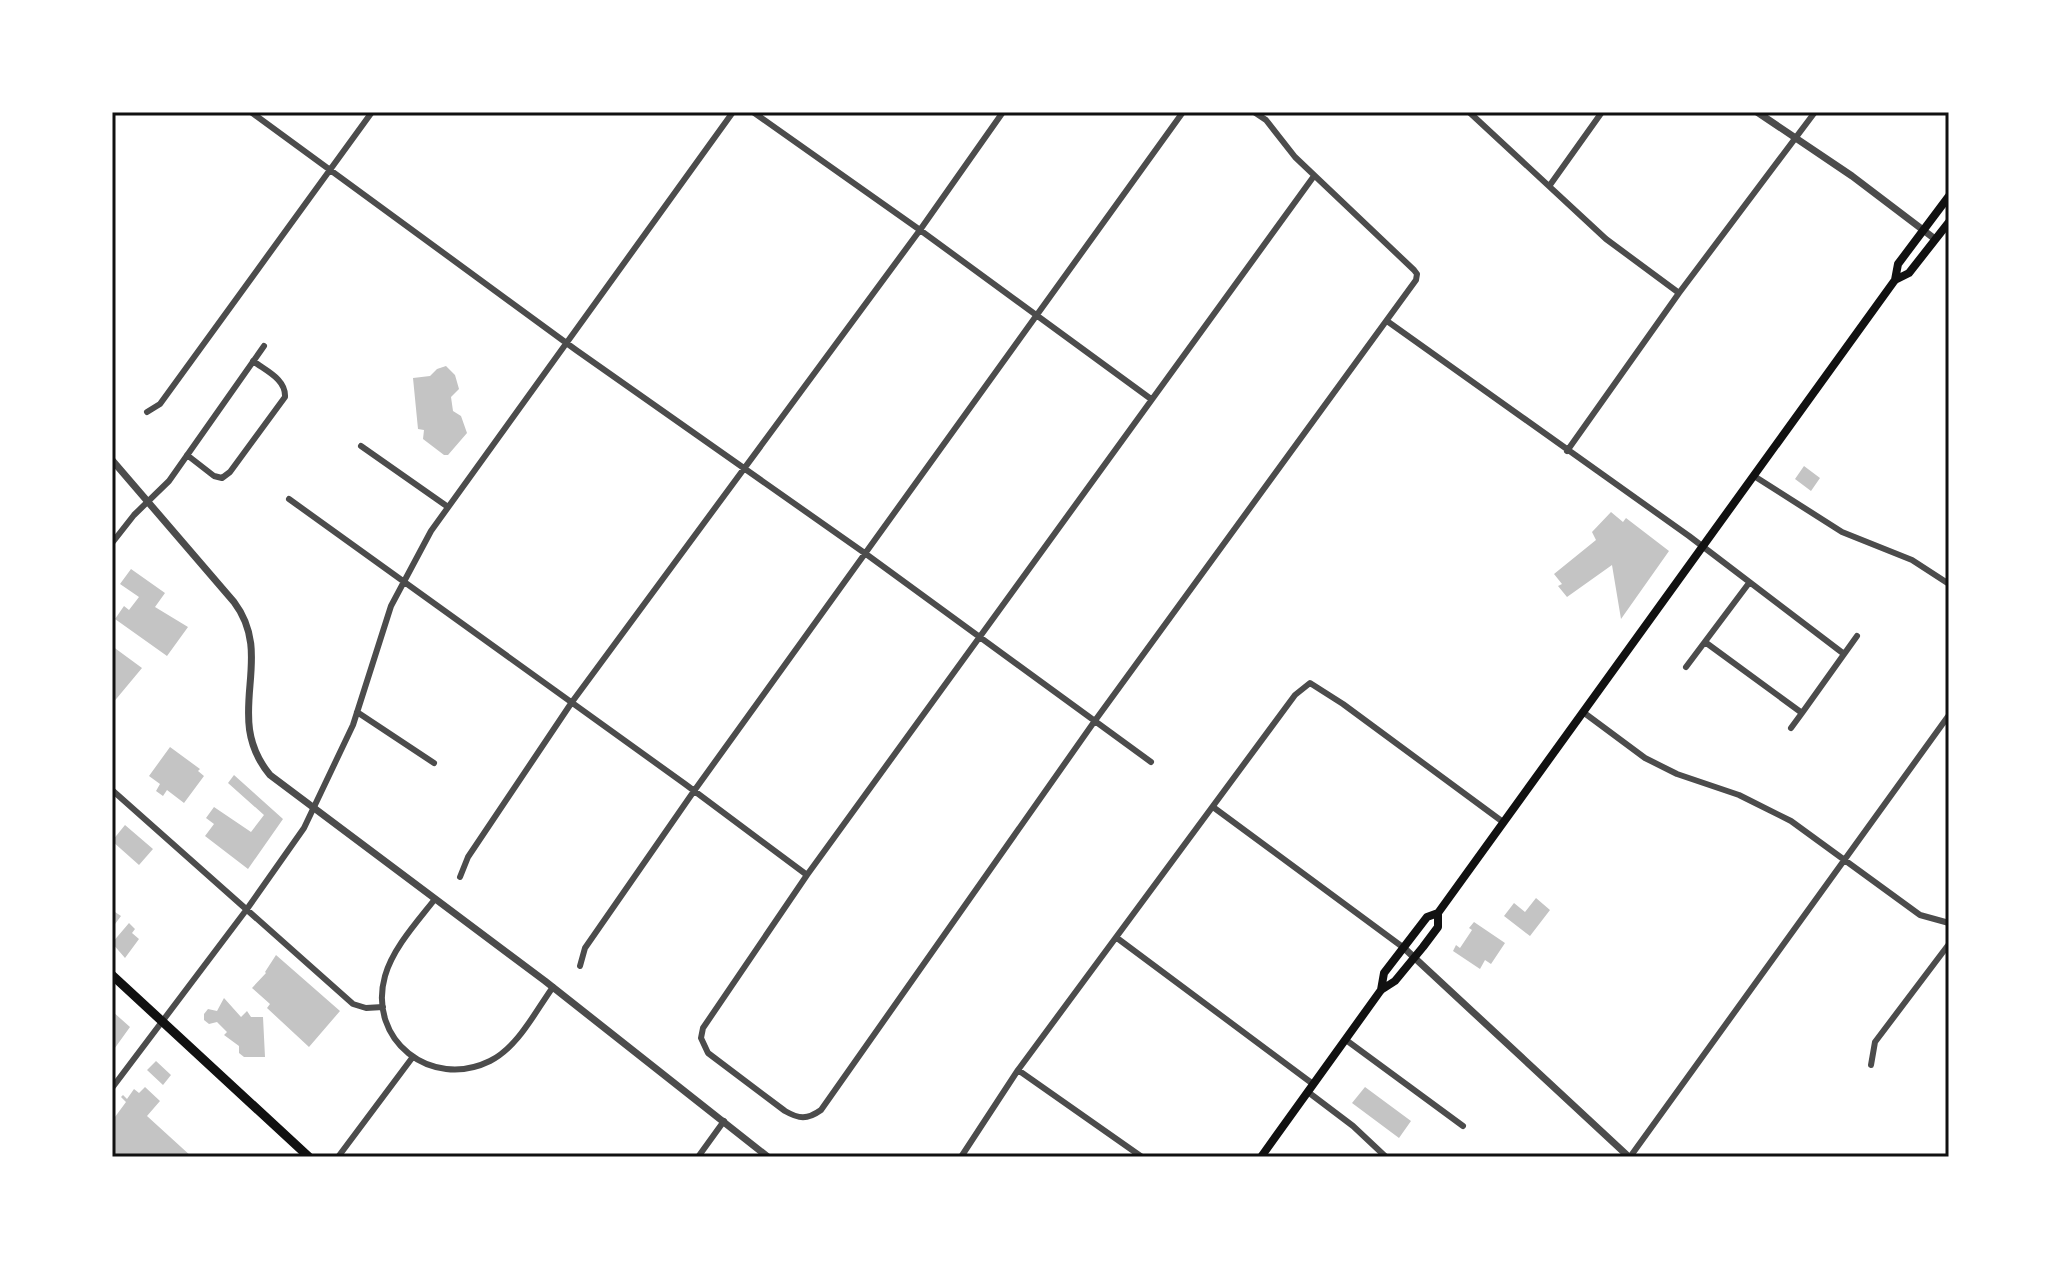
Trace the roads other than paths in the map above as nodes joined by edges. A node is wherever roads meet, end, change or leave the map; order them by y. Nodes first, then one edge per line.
1 (251, 112) edge
2 (372, 112) edge
3 (733, 112) edge
4 (753, 112) edge
5 (1003, 112) edge
6 (1183, 112) edge
7 (1254, 112) edge
8 (1469, 112) edge
9 (1602, 112) edge
10 (1757, 112) edge
11 (1815, 112) edge
12 (1795, 138) junction
13 (330, 170) junction
14 (1314, 176) junction
15 (1550, 185) junction
16 (1949, 196) edge
17 (1949, 222) edge
18 (920, 230) junction
19 (1923, 230) junction
20 (1935, 239) junction
21 (1895, 280) junction
22 (1679, 293) junction
23 (1036, 315) junction
24 (1387, 321) junction
25 (567, 342) junction
26 (264, 346) dead end
27 (253, 361) junction
28 (1151, 399) junction
29 (147, 412) dead end
30 (361, 446) dead end
31 (1567, 451) junction
32 (187, 455) junction
33 (112, 460) edge
34 (745, 468) junction
35 (1754, 476) junction
36 (289, 499) dead end
37 (147, 502) junction
38 (448, 507) junction
39 (112, 543) edge
40 (1702, 548) junction
41 (866, 554) junction
42 (402, 581) junction
43 (1749, 583) junction
44 (1949, 584) edge
45 (1857, 636) dead end
46 (980, 639) junction
47 (1705, 642) junction
48 (1844, 654) junction
49 (1686, 667) dead end
50 (572, 702) junction
51 (357, 712) junction
52 (1583, 712) junction
53 (1802, 713) junction
54 (1949, 715) edge
55 (1094, 722) junction
56 (1791, 728) dead end
57 (1151, 762) dead end
58 (434, 763) dead end
59 (112, 790) edge
60 (694, 791) junction
61 (1213, 807) junction
62 (314, 808) junction
63 (1503, 822) junction
64 (1844, 862) junction
65 (807, 875) junction
66 (460, 877) dead end
67 (435, 899) junction
68 (247, 909) junction
69 (1438, 913) junction
70 (1949, 923) edge
71 (1117, 938) junction
72 (1949, 944) edge
73 (1404, 948) junction
74 (1415, 956) junction
75 (580, 966) dead end
76 (112, 975) edge
77 (553, 987) junction
78 (1381, 990) junction
79 (383, 1007) junction
80 (162, 1021) junction
81 (1346, 1040) junction
82 (412, 1058) junction
83 (1871, 1065) dead end
84 (1018, 1070) junction
85 (112, 1088) edge
86 (1311, 1088) junction
87 (724, 1121) junction
88 (1463, 1126) dead end
89 (309, 1157) edge
90 (338, 1157) edge
91 (698, 1157) edge
92 (768, 1157) edge
93 (961, 1157) edge
94 (1142, 1157) edge
95 (1261, 1157) edge
96 (1386, 1157) edge
97 (1630, 1157) edge

1 - 13 street
2 - 13 street
3 - 25 street
4 - 18 street
5 - 18 street
6 - 23 street
7 - 14 street
8 - 15 street
9 - 15 street
10 - 12 street
11 - 12 street
12 - 19 street
12 - 22 street
13 - 25 street
13 - 29 street
14 - 24 street
14 - 28 street
15 - 22 street
16 - 19 main road
17 - 20 main road
18 - 23 street
18 - 34 street
19 - 20 street
19 - 21 main road
20 - 21 main road
21 - 35 main road
22 - 31 street
23 - 28 street
23 - 41 street
24 - 31 street
24 - 55 street
25 - 34 street
25 - 38 street
26 - 27 street
27 - 32 street
27 - 32 street
28 - 46 street
30 - 38 street
31 - 40 street
32 - 37 street
33 - 37 street
34 - 41 street
34 - 50 street
35 - 40 main road
35 - 44 street
36 - 42 street
37 - 39 street
37 - 62 street
38 - 42 street
40 - 43 street
40 - 52 main road
41 - 46 street
41 - 60 street
42 - 50 street
42 - 51 street
43 - 47 street
43 - 48 street
45 - 48 street
46 - 55 street
46 - 65 street
47 - 49 street
47 - 53 street
48 - 53 street
50 - 60 street
50 - 66 street
51 - 58 street
51 - 62 street
52 - 63 main road
52 - 64 street
53 - 56 street
54 - 64 street
55 - 57 street
55 - 65 street
59 - 68 street
60 - 65 street
60 - 75 street
61 - 63 street
61 - 71 street
61 - 73 street
62 - 67 street
62 - 68 street
63 - 69 main road
64 - 70 street
64 - 97 street
67 - 77 street
67 - 79 street
68 - 79 street
68 - 80 street
69 - 73 main road
69 - 74 main road
71 - 84 street
71 - 86 street
72 - 83 street
73 - 74 street
73 - 78 main road
74 - 78 main road
74 - 97 street
76 - 80 main road
77 - 82 street
77 - 87 street
78 - 81 main road
79 - 82 street
80 - 85 street
80 - 89 main road
81 - 86 main road
81 - 88 street
82 - 90 street
84 - 93 street
84 - 94 street
86 - 95 main road
86 - 96 street
87 - 91 street
87 - 92 street

